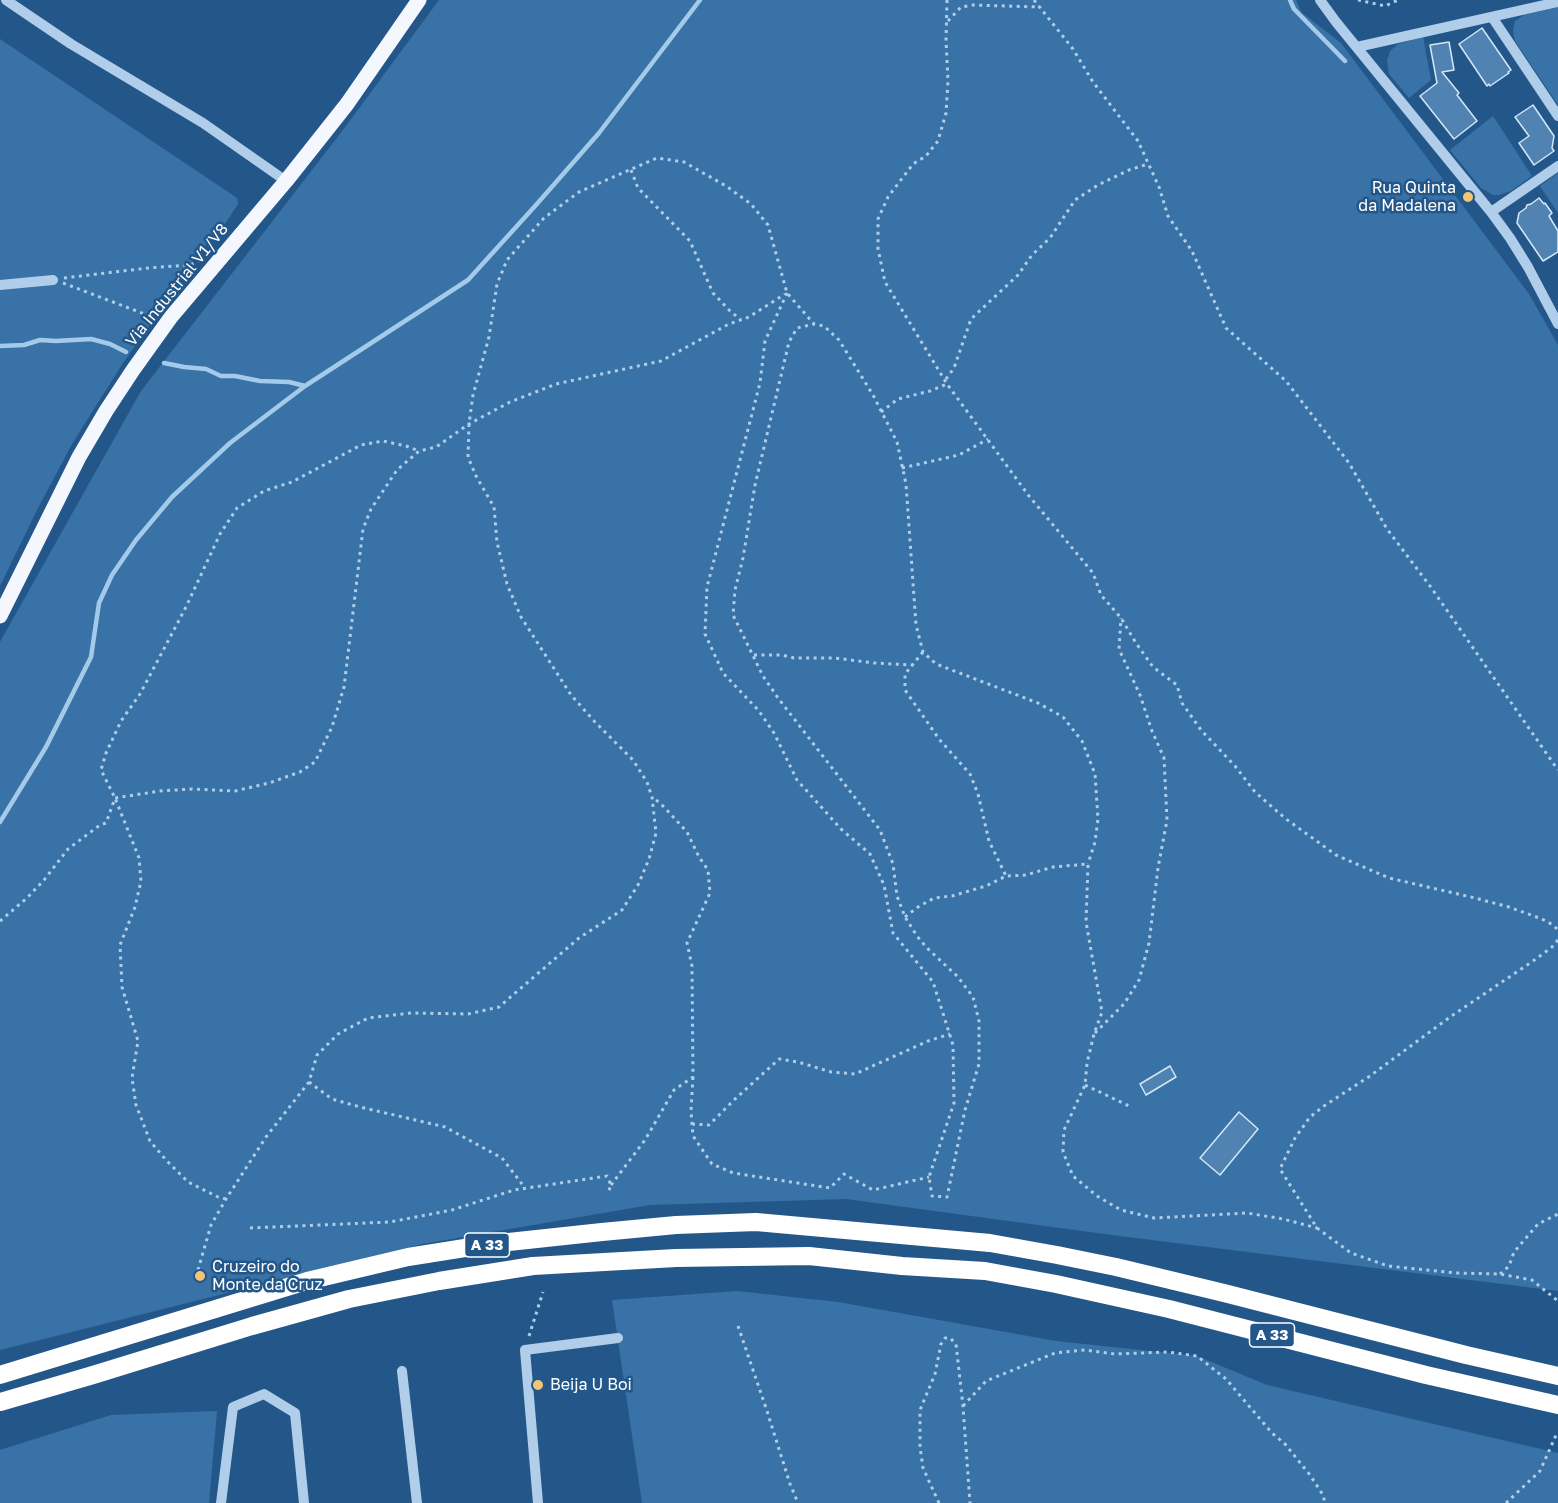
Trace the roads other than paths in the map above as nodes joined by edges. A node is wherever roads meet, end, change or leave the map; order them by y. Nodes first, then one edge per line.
1 (6, 0) edge
2 (419, 0) edge
3 (1320, 0) edge
4 (1558, 2) edge
5 (1492, 17) junction
6 (1356, 47) junction
7 (1558, 116) edge
8 (1558, 166) edge
9 (286, 181) junction
10 (1491, 212) junction
11 (53, 280) road end
12 (0, 285) edge
13 (1558, 324) edge
14 (0, 616) edge
15 (618, 1338) dead end
16 (402, 1371) dead end
17 (0, 1375) edge
18 (1558, 1376) edge
19 (0, 1402) edge
20 (1558, 1405) edge
21 (221, 1503) edge
22 (304, 1503) edge
23 (417, 1503) edge
24 (538, 1503) edge

1 - 9 street
2 - 9 main road, Via Industrial V1/V8
3 - 6 street
4 - 5 street
5 - 6 street
5 - 7 street
6 - 10 street
8 - 10 street
9 - 14 main road, Via Industrial V1/V8
10 - 13 street
11 - 12 street
15 - 24 street
16 - 23 street
17 - 18 highway, A 33
19 - 20 highway, A 33
21 - 22 street

